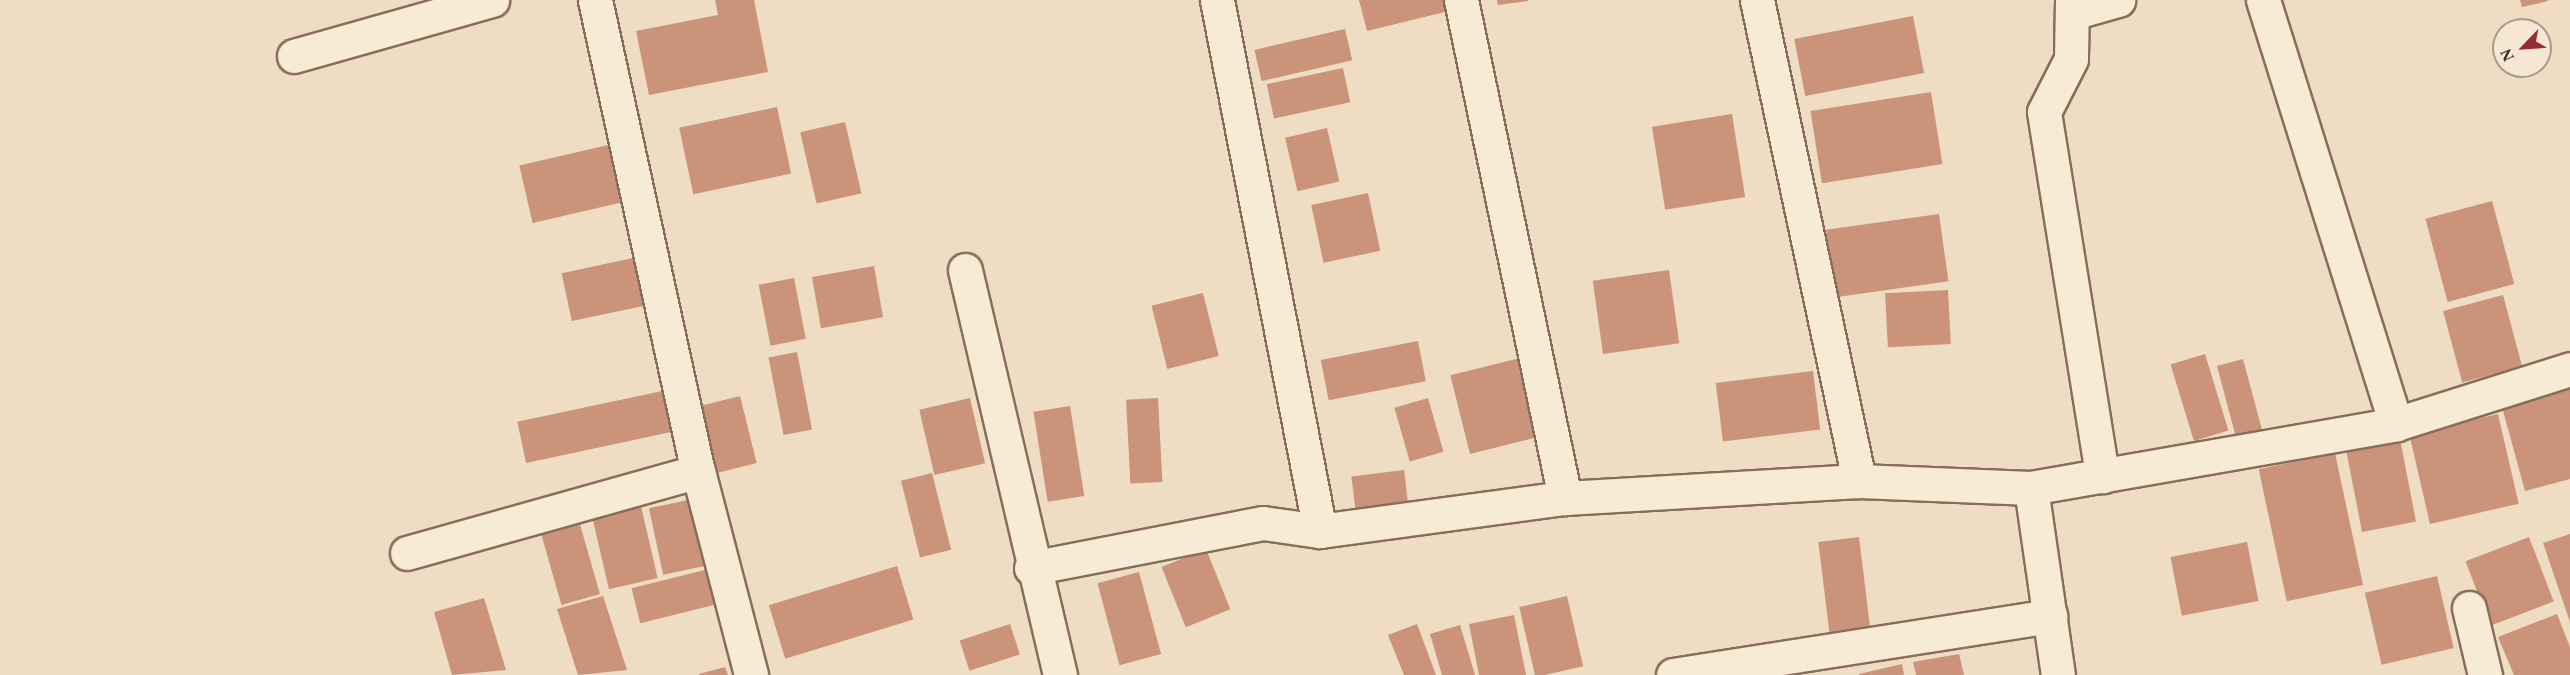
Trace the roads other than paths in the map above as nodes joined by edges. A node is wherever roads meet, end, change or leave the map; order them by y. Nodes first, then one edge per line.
1 (492, 0) edge
2 (595, 0) edge
3 (1217, 0) edge
4 (1461, 0) edge
5 (1757, 0) edge
6 (2118, 0) edge
7 (2263, 0) edge
8 (2073, 6) edge
9 (294, 56) dead end
10 (965, 270) dead end
11 (2570, 369) edge
12 (2396, 424) junction
13 (698, 471) junction
14 (2102, 476) junction
15 (1859, 481) junction
16 (2031, 488) junction
17 (1565, 498) junction
18 (1320, 531) junction
19 (407, 553) dead end
20 (1031, 568) junction
21 (2469, 608) dead end
22 (2050, 616) junction
23 (751, 675) edge
24 (1060, 675) edge
25 (1673, 675) edge
26 (2058, 675) edge
27 (2485, 675) edge

1 - 9 street
2 - 13 street
3 - 18 street
4 - 17 street
5 - 15 street
6 - 8 street
7 - 12 street
8 - 14 street
10 - 20 street
11 - 12 street
12 - 14 street
13 - 19 street
13 - 23 street
14 - 16 street
15 - 16 street
15 - 17 street
16 - 22 street
17 - 18 street
18 - 20 street
20 - 24 street
21 - 27 street
22 - 25 street
22 - 26 street

